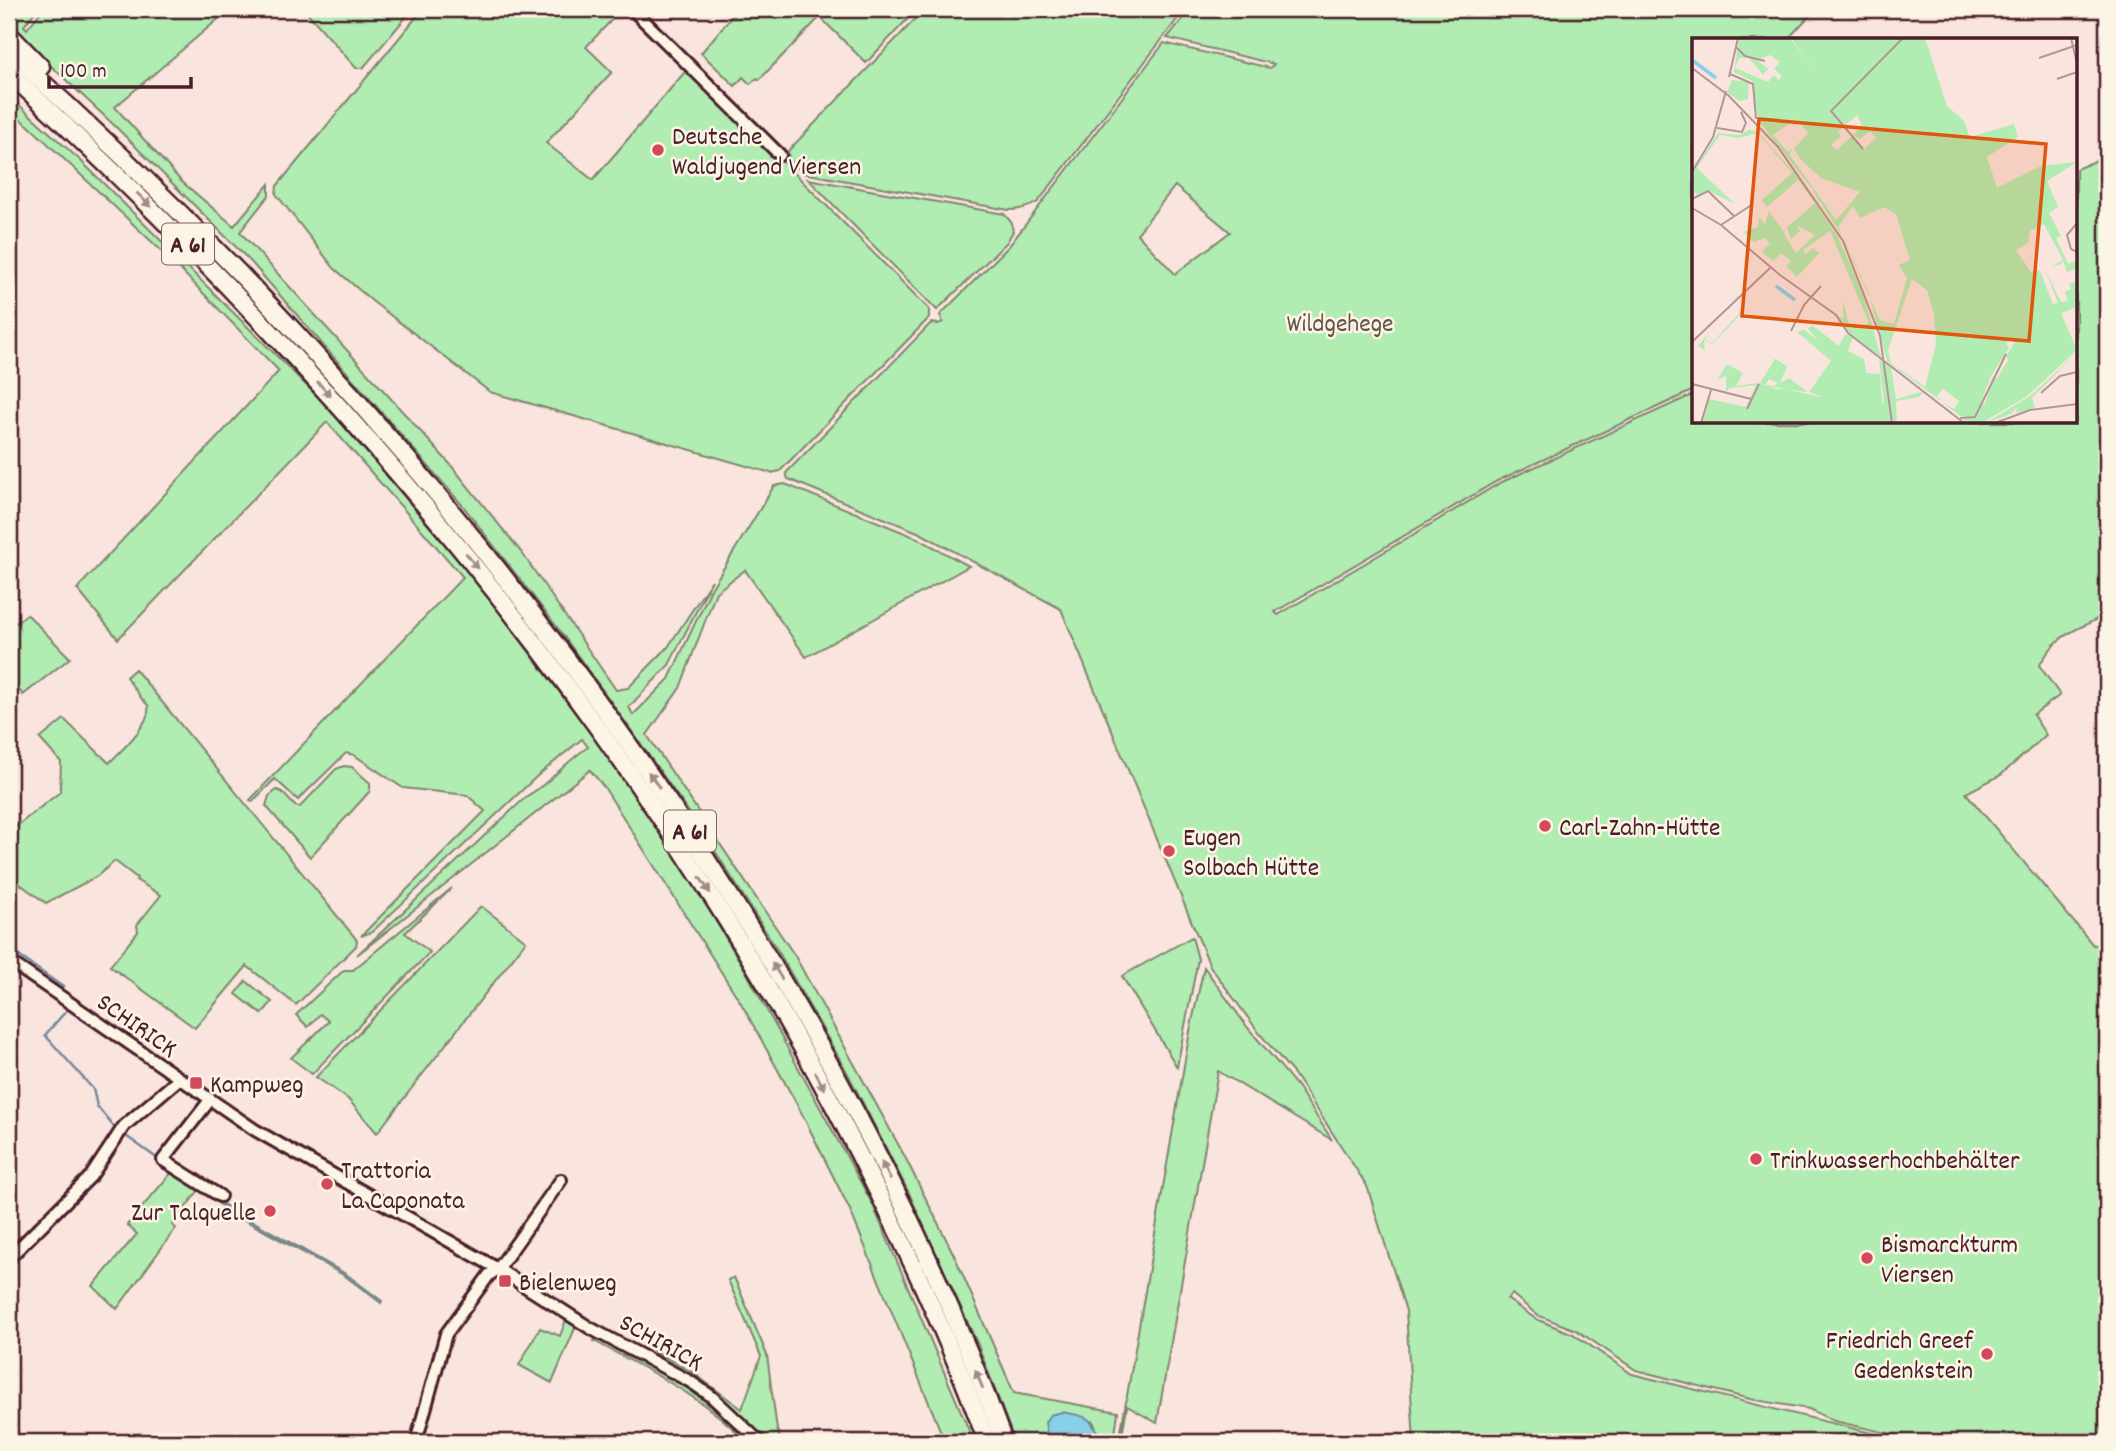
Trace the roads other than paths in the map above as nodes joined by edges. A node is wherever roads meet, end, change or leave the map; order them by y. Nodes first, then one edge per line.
1 (632, 9) edge
2 (9, 34) edge
3 (9, 52) edge
4 (9, 73) edge
5 (9, 88) edge
6 (85, 120) junction
7 (96, 152) junction
8 (780, 155) dead end
9 (9, 961) edge
10 (179, 1079) junction
11 (210, 1100) junction
12 (561, 1180) dead end
13 (220, 1196) dead end
14 (9, 1258) edge
15 (498, 1269) junction
16 (416, 1442) edge
17 (760, 1442) edge
18 (987, 1442) edge
19 (1004, 1442) edge

1 - 8 street
2 - 6 highway
3 - 6 highway, A 61
4 - 7 highway, A 61
5 - 7 highway
19 -> 6 highway, A 61
7 -> 18 highway, A 61
9 - 10 street, SCHIRICK
10 - 11 street, SCHIRICK
10 - 14 street
11 - 13 street
11 - 15 street, SCHIRICK
12 - 15 street
15 - 16 street
15 - 17 street, SCHIRICK

